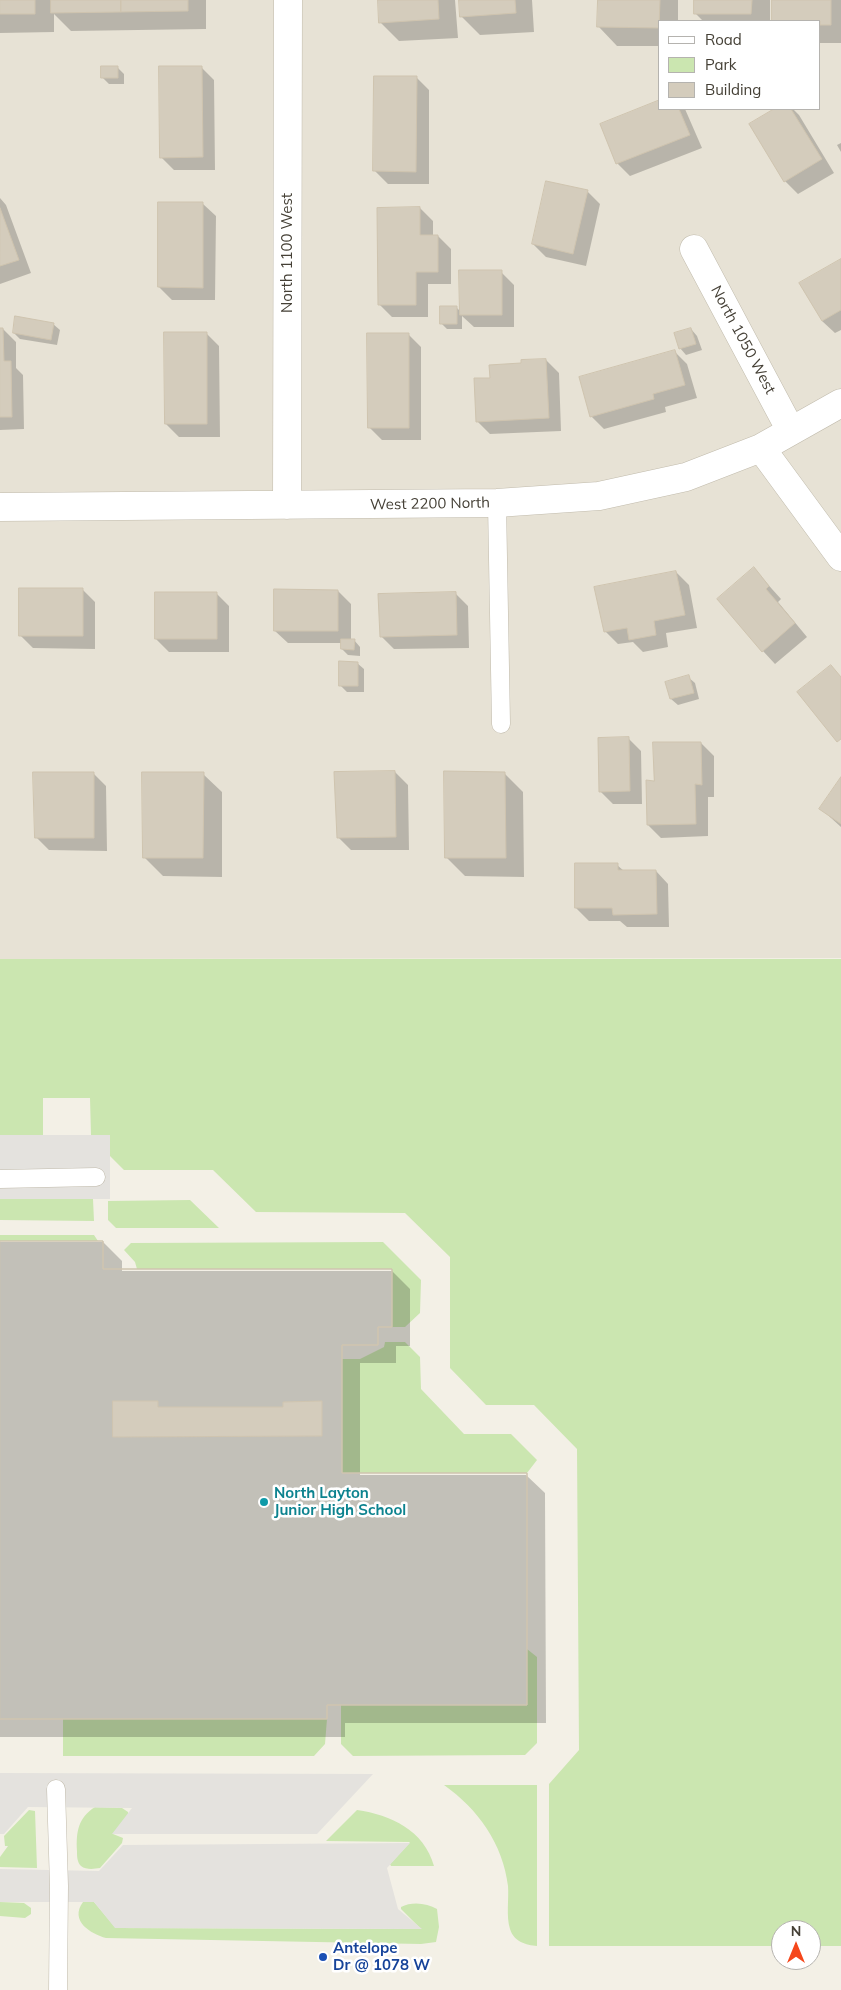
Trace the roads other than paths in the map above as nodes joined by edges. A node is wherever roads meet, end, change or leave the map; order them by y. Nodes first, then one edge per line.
1 (288, 0) edge
2 (694, 249) dead end
3 (841, 403) edge
4 (791, 431) junction
5 (761, 448) junction
6 (497, 503) junction
7 (287, 505) junction
8 (0, 507) edge
9 (841, 557) edge
10 (501, 724) dead end
11 (96, 1177) dead end
12 (0, 1179) edge
13 (56, 1788) dead end
14 (58, 1990) edge

1 - 7 street, North 1100 West
2 - 4 street, North 1050 West
3 - 4 street, West 2200 North
4 - 5 street, West 2200 North
5 - 6 street, West 2200 North
5 - 9 street
6 - 7 street, West 2200 North
6 - 10 lane
7 - 8 street, West 2200 North
11 - 12 lane
13 - 14 lane

